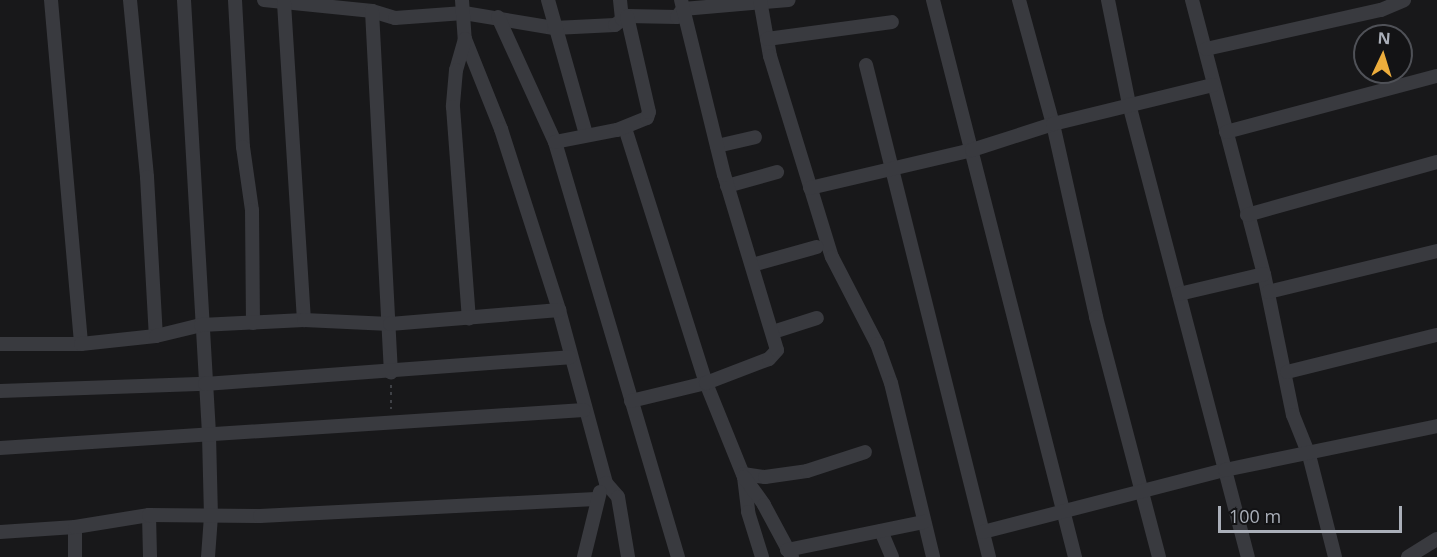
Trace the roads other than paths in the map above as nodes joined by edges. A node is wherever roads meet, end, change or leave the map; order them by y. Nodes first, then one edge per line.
1 (51, 0) edge
2 (130, 0) edge
3 (184, 0) edge
4 (236, 0) edge
5 (264, 0) edge
6 (384, 0) edge
7 (548, 0) edge
8 (620, 0) edge
9 (789, 0) edge
10 (933, 0) edge
11 (1019, 0) edge
12 (1108, 0) edge
13 (1192, 0) edge
14 (1404, 0) edge
15 (761, 2) edge
16 (284, 3) junction
17 (321, 3) edge
18 (682, 5) edge
19 (463, 6) edge
20 (377, 13) junction
21 (498, 17) junction
22 (625, 17) junction
23 (892, 22) dead end
24 (554, 28) junction
25 (465, 39) junction
26 (767, 39) junction
27 (1206, 49) junction
28 (866, 65) dead end
29 (1437, 75) edge
30 (1213, 85) junction
31 (1129, 104) junction
32 (1053, 124) junction
33 (624, 128) junction
34 (1226, 132) junction
35 (586, 134) junction
36 (754, 137) dead end
37 (555, 142) junction
38 (717, 146) junction
39 (972, 150) junction
40 (1437, 162) edge
41 (892, 166) junction
42 (777, 172) dead end
43 (727, 186) junction
44 (810, 188) junction
45 (1246, 215) junction
46 (817, 247) dead end
47 (1437, 251) edge
48 (752, 265) junction
49 (1263, 274) junction
50 (1268, 292) junction
51 (1179, 294) junction
52 (559, 310) junction
53 (469, 318) junction
54 (817, 318) dead end
55 (303, 320) junction
56 (253, 323) junction
57 (390, 324) junction
58 (201, 325) junction
59 (773, 332) junction
60 (1437, 335) edge
61 (156, 336) junction
62 (0, 343) edge
63 (81, 344) junction
64 (570, 357) junction
65 (1287, 372) junction
66 (391, 373) junction
67 (706, 383) junction
68 (205, 384) junction
69 (0, 391) edge
70 (632, 401) junction
71 (584, 410) junction
72 (1437, 426) edge
73 (209, 435) junction
74 (0, 448) edge
75 (865, 452) dead end
76 (1309, 455) junction
77 (1225, 470) junction
78 (743, 476) junction
79 (606, 483) junction
80 (1140, 490) junction
81 (596, 499) junction
82 (1064, 511) junction
83 (148, 515) junction
84 (211, 516) junction
85 (924, 522) junction
86 (75, 527) junction
87 (881, 531) junction
88 (0, 532) edge
89 (983, 532) junction
90 (1437, 539) edge
91 (789, 553) edge
92 (75, 557) edge
93 (150, 557) edge
94 (208, 557) edge
95 (584, 557) edge
96 (628, 557) edge
97 (678, 557) edge
98 (762, 557) edge
99 (892, 557) edge
100 (933, 557) edge
101 (989, 557) edge
102 (1075, 557) edge
103 (1159, 557) edge
104 (1248, 557) edge
105 (1335, 557) edge
106 (1408, 557) edge

1 - 63 street
2 - 61 street
3 - 58 street
4 - 56 street
5 - 16 street
6 - 20 street
7 - 24 street
8 - 22 street
9 - 15 street
10 - 39 street
11 - 32 street
12 - 31 street
13 - 27 street
14 - 27 street
15 - 18 street
15 - 26 street
16 - 17 street
16 - 55 street
17 - 20 street
18 - 22 street
18 - 38 street
19 - 20 street
19 - 21 street
19 - 25 street
20 - 57 street
21 - 24 street
21 - 37 street
22 - 24 street
22 - 33 street
23 - 26 street
24 - 35 street
25 - 52 street
25 - 53 street
26 - 44 street
27 - 30 street
28 - 41 street
29 - 34 street
30 - 31 street
30 - 34 street
31 - 32 street
31 - 51 street
32 - 39 street
32 - 80 street
33 - 35 street
33 - 67 street
34 - 45 street
35 - 37 street
36 - 38 street
37 - 70 street
38 - 43 street
39 - 41 street
39 - 82 street
40 - 45 street
41 - 44 street
41 - 89 street
42 - 43 street
43 - 48 street
44 - 85 street
45 - 49 street
46 - 48 street
47 - 50 street
48 - 59 street
49 - 50 street
49 - 51 street
50 - 65 street
51 - 77 street
52 - 53 street
52 - 64 street
53 - 57 street
54 - 59 street
55 - 56 street
55 - 57 street
56 - 58 street
57 - 66 street
58 - 61 street
58 - 68 street
59 - 67 street
60 - 65 street
61 - 63 street
62 - 63 street
64 - 66 street
64 - 71 street
65 - 76 street
66 - 68 street
67 - 70 street
67 - 78 street
68 - 69 street
68 - 73 street
70 - 97 street
71 - 73 street
71 - 79 street
72 - 76 street
73 - 74 street
73 - 84 street
75 - 78 street
76 - 77 street
76 - 105 street
77 - 80 street
77 - 104 street
78 - 91 street
78 - 98 street
79 - 81 street
79 - 96 street
80 - 82 street
80 - 103 street
81 - 84 street
81 - 95 street
82 - 89 street
82 - 102 street
83 - 84 street
83 - 86 street
83 - 93 street
84 - 94 street
85 - 87 street
85 - 100 street
86 - 88 street
86 - 92 street
87 - 91 street
87 - 99 street
89 - 101 street
90 - 106 street

